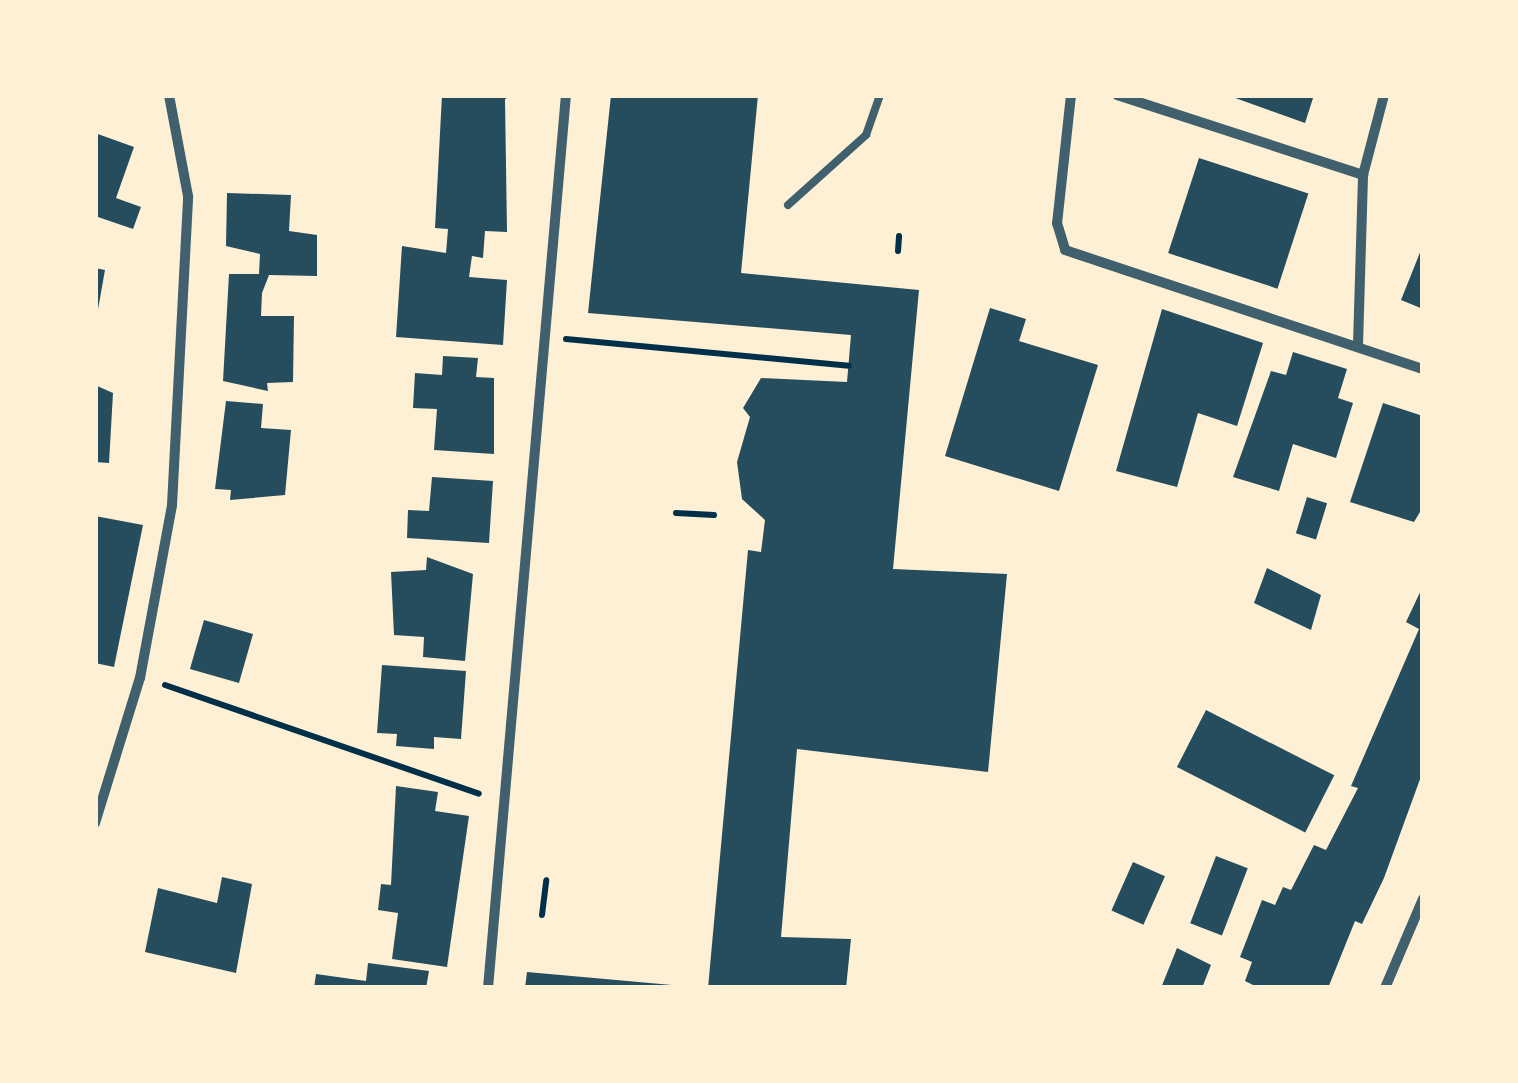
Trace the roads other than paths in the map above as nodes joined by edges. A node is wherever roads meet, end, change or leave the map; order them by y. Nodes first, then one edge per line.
1 (169, 95) edge
2 (566, 95) edge
3 (880, 95) edge
4 (1071, 95) edge
5 (1118, 95) edge
6 (1384, 95) edge
7 (1364, 175) junction
8 (788, 205) dead end
9 (1358, 345) junction
10 (1423, 369) edge
11 (95, 823) edge
12 (1423, 899) edge
13 (488, 988) edge
14 (1385, 988) edge

1 - 11 street
2 - 13 street
3 - 8 lane
4 - 9 street
5 - 7 street
6 - 7 street
7 - 9 street
9 - 10 street
12 - 14 street

